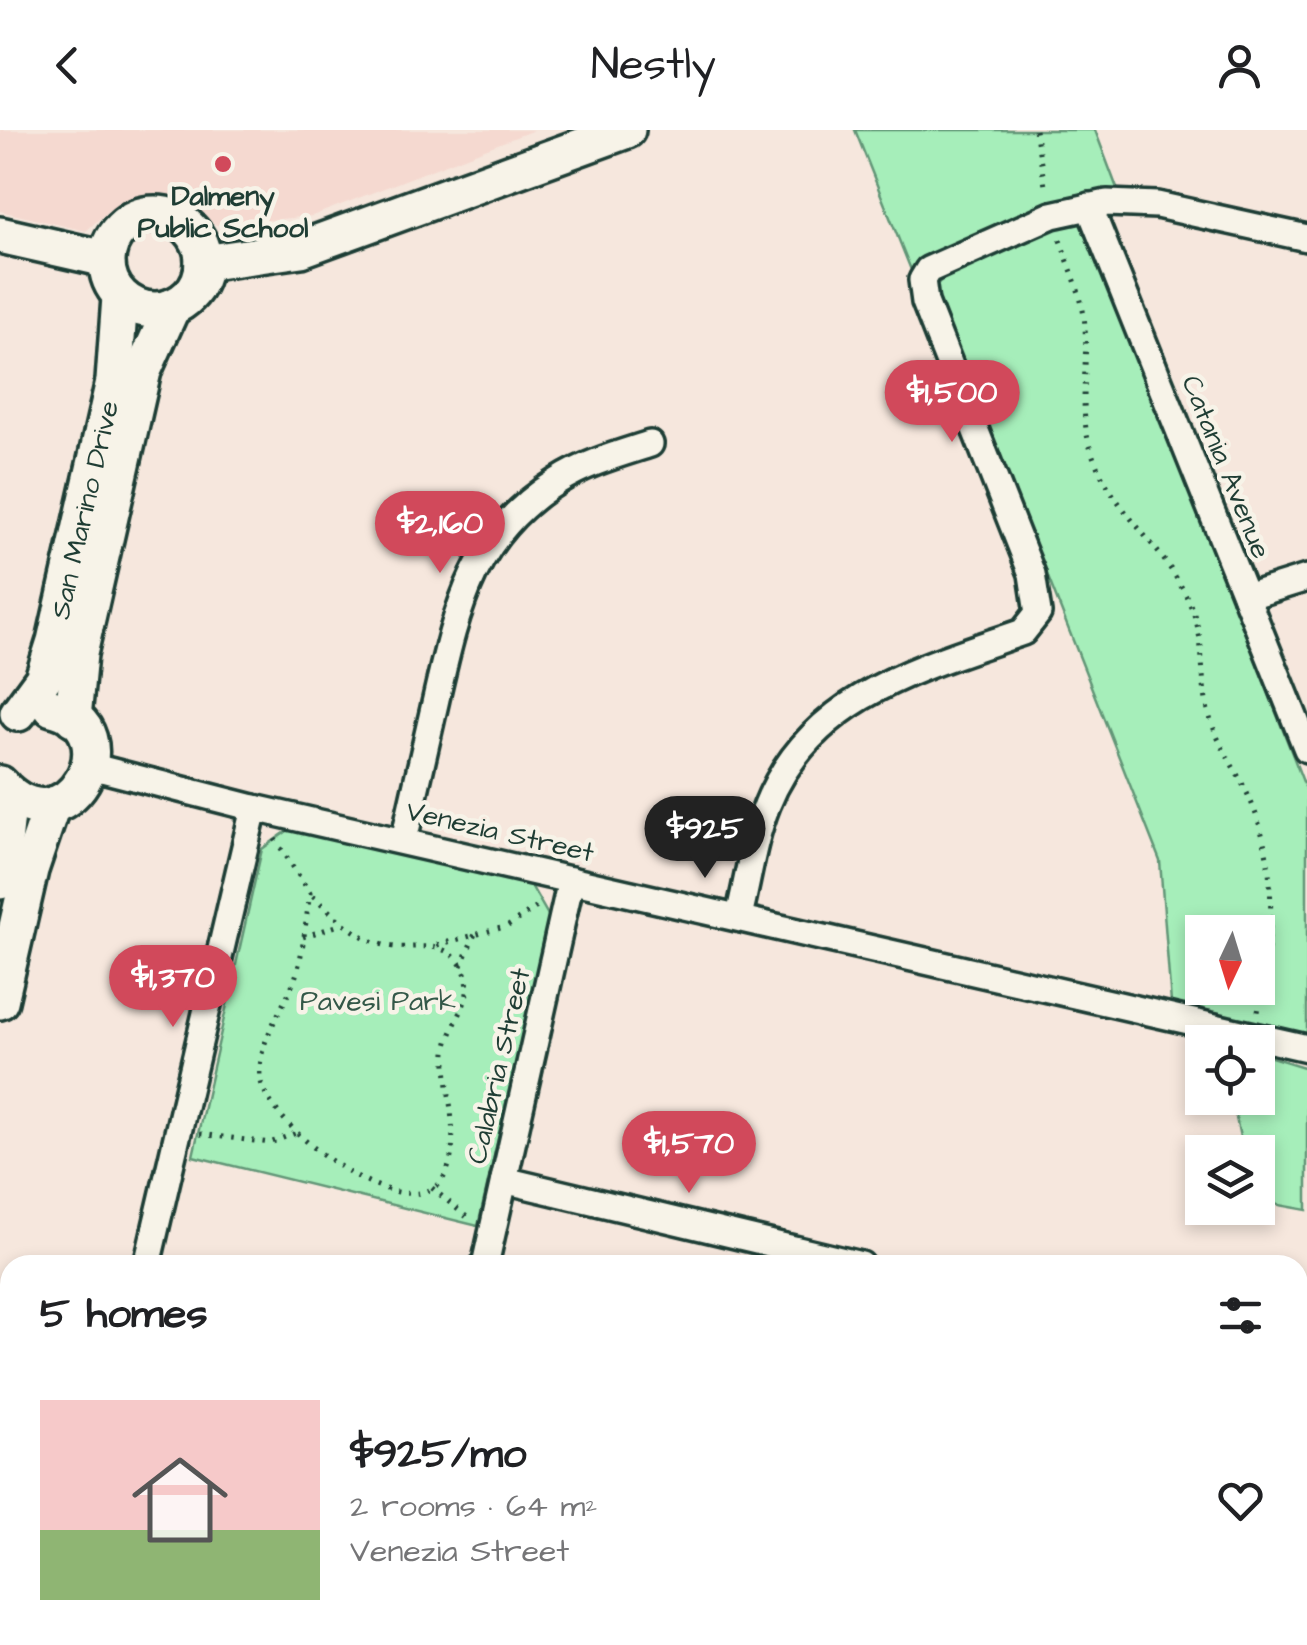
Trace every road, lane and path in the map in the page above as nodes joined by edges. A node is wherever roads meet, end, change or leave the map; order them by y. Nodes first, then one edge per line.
1 (627, 130) edge
2 (1035, 130) edge
3 (1090, 206) junction
4 (1052, 215) junction
5 (0, 235) edge
6 (1307, 238) edge
7 (106, 259) junction
8 (203, 263) junction
9 (120, 297) junction
10 (172, 308) junction
11 (650, 444) dead end
12 (1307, 578) edge
13 (1246, 597) junction
14 (72, 718) junction
15 (9, 721) edge
16 (1307, 749) edge
17 (90, 766) junction
18 (5, 789) edge
19 (52, 805) junction
20 (254, 808) junction
21 (404, 840) junction
22 (571, 880) junction
23 (0, 882) edge
24 (310, 893) junction
25 (738, 916) junction
26 (342, 924) junction
27 (475, 934) junction
28 (303, 937) junction
29 (436, 945) junction
30 (461, 966) junction
31 (0, 1001) edge
32 (1213, 1025) edge
33 (1254, 1025) edge
34 (1275, 1040) edge
35 (1307, 1048) edge
36 (178, 1128) junction
37 (296, 1133) junction
38 (504, 1180) junction
39 (432, 1188) junction
40 (494, 1230) junction
41 (149, 1255) edge
42 (488, 1255) edge
43 (819, 1255) edge

1 - 8 street
2 - 4 path
3 - 4 street
3 - 6 street
3 - 13 street, Catania Avenue
4 - 25 street
4 - 33 path
5 - 7 street
7 - 8 street
7 - 9 street
8 - 10 street
9 - 10 street
9 - 15 street, San Marino Drive
10 - 14 street, San Marino Drive
11 - 21 street
12 - 13 street
13 - 16 street, Catania Avenue
14 - 15 street
14 - 17 street
17 - 19 street
17 - 20 street, Venezia Street
18 - 19 street
18 - 23 street
19 - 31 street
20 - 21 street, Venezia Street
20 - 24 path
20 - 36 street
21 - 22 street, Venezia Street
22 - 25 street, Venezia Street
22 - 27 path
22 - 38 street, Calabria Street
24 - 26 path
24 - 28 path
25 - 32 street, Venezia Street
26 - 28 path
26 - 29 path
27 - 29 path
27 - 30 path
28 - 37 path
29 - 30 path
30 - 39 path
34 - 35 street, Venezia Street
36 - 37 path
36 - 41 street
37 - 39 path
38 - 40 street, Calabria Street
38 - 43 street
39 - 40 path
40 - 42 street, Calabria Street

